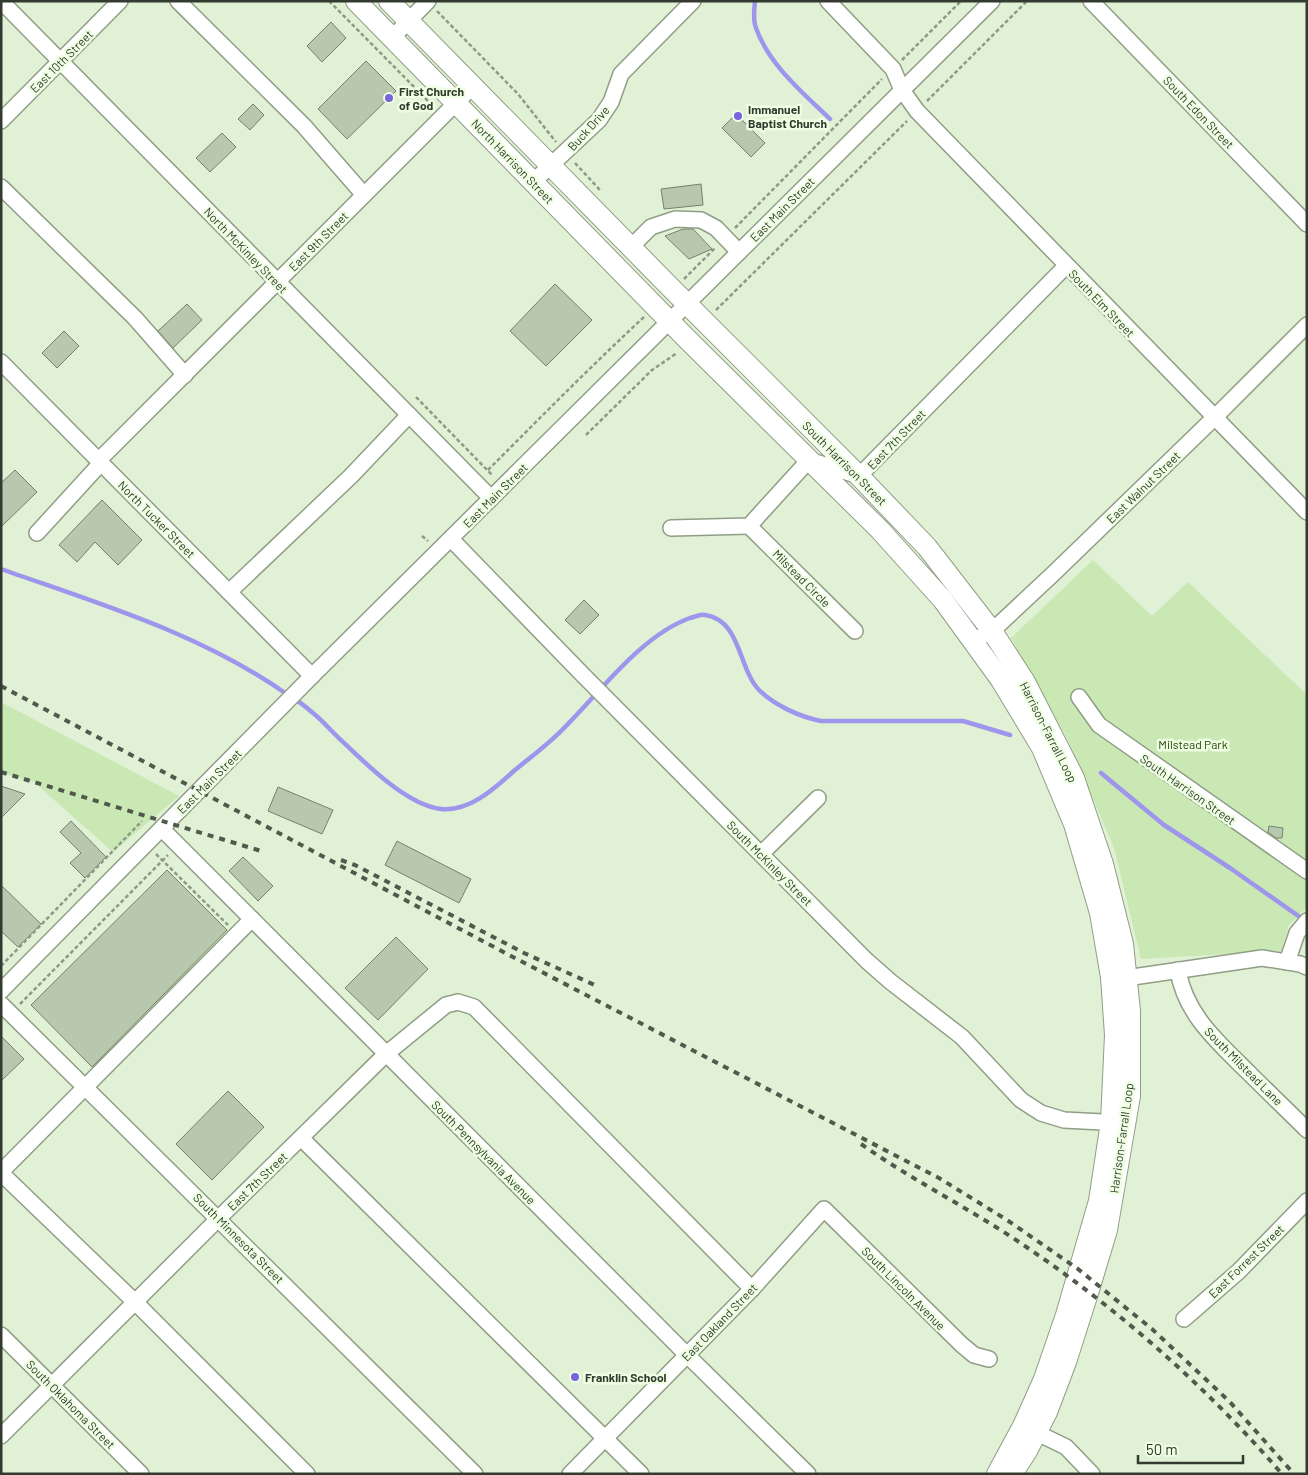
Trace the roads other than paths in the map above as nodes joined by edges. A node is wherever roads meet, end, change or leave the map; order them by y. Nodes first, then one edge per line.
1 (1, 1) edge
2 (120, 1) edge
3 (178, 1) edge
4 (356, 1) edge
5 (389, 1) edge
6 (428, 1) edge
7 (692, 1) edge
8 (828, 1) edge
9 (992, 1) edge
10 (1091, 1) edge
11 (409, 21) junction
12 (392, 38) junction
13 (61, 61) junction
14 (473, 86) junction
15 (902, 90) junction
16 (456, 102) junction
17 (1, 121) edge
18 (552, 166) junction
19 (533, 182) junction
20 (1, 186) edge
21 (364, 195) junction
22 (1307, 224) edge
23 (631, 248) junction
24 (739, 252) junction
25 (1066, 266) junction
26 (277, 282) junction
27 (687, 304) junction
28 (670, 321) junction
29 (1307, 325) edge
30 (1, 362) edge
31 (185, 375) junction
32 (409, 415) junction
33 (1214, 418) junction
34 (809, 460) junction
35 (100, 462) junction
36 (860, 476) junction
37 (491, 498) junction
38 (1307, 512) edge
39 (749, 526) junction
40 (671, 528) dead end
41 (37, 533) dead end
42 (451, 539) junction
43 (229, 592) junction
44 (855, 631) dead end
45 (992, 631) junction
46 (973, 642) junction
47 (310, 678) junction
48 (1079, 697) dead end
49 (818, 798) dead end
50 (162, 829) junction
51 (761, 854) junction
52 (1307, 871) edge
53 (252, 920) junction
54 (1302, 927) edge
55 (1287, 962) junction
56 (1307, 967) edge
57 (1178, 970) junction
58 (1119, 978) junction
59 (1, 992) edge
60 (6, 1009) edge
61 (386, 1054) junction
62 (85, 1087) junction
63 (1118, 1123) junction
64 (1307, 1130) edge
65 (301, 1138) junction
66 (1, 1172) edge
67 (1307, 1201) edge
68 (824, 1209) joint
69 (219, 1218) junction
70 (752, 1289) junction
71 (135, 1302) junction
72 (1184, 1319) dead end
73 (1, 1335) edge
74 (687, 1355) junction
75 (989, 1358) dead end
76 (52, 1385) junction
77 (1030, 1429) junction
78 (1, 1436) edge
79 (605, 1438) junction
80 (141, 1474) edge
81 (307, 1474) edge
82 (475, 1474) edge
83 (570, 1474) edge
84 (641, 1474) edge
85 (808, 1474) edge
86 (996, 1474) edge
87 (1012, 1474) edge
88 (1092, 1474) edge

1 - 13 street, North McKinley Street
2 - 13 street, East 10th Street
3 - 21 street
4 - 12 main road, North Harrison Street
5 - 11 main road, North Harrison Street
6 - 11 street
7 - 18 street, Buck Drive
8 - 15 street, South Elm Street
9 - 15 street, East Main Street
10 - 22 street, South Edon Street
11 - 12 street
11 - 14 main road, North Harrison Street
12 - 16 main road, North Harrison Street
13 - 17 street, East 10th Street
13 - 26 street, North McKinley Street
14 - 16 street, East 9th Street
14 - 18 main road, North Harrison Street
15 - 24 street, East Main Street
15 - 25 street, South Elm Street
16 - 19 main road, North Harrison Street
16 - 21 street, East 9th Street
18 - 19 street, Buck Drive
18 - 23 main road, North Harrison Street
19 - 28 main road, North Harrison Street
20 - 31 street
21 - 26 street, East 9th Street
23 - 24 street
23 - 27 main road, North Harrison Street
24 - 27 street, East Main Street
25 - 33 street, South Elm Street
25 - 36 street, East 7th Street
26 - 31 street, East 9th Street
26 - 32 street, North McKinley Street
27 - 28 street, East Main Street
27 - 36 main road, South Harrison Street
28 - 34 main road, South Harrison Street
28 - 37 street, East Main Street
29 - 33 street, East Walnut Street
30 - 35 street, North Tucker Street
31 - 35 street, East 9th Street
32 - 37 street, North McKinley Street
32 - 43 street
33 - 38 street, South Elm Street
33 - 45 street, East Walnut Street
34 - 36 street, East 7th Street
34 - 39 street
34 - 46 main road, South Harrison Street
35 - 41 street, East 9th Street
35 - 43 street, North Tucker Street
36 - 45 main road, South Harrison Street
37 - 42 street, East Main Street
39 - 40 street
39 - 44 street, Milstead Circle
42 - 47 street, East Main Street
42 - 51 street, South McKinley Street
43 - 47 street, North Tucker Street
45 - 46 street, East Walnut Street
45 - 58 main road, Harrison-Farrall Loop
46 - 58 main road, Harrison-Farrall Loop
47 - 50 street, East Main Street
48 - 52 street, South Harrison Street
49 - 51 street
50 - 53 street, South Pennsylvania Avenue
50 - 59 street, East Main Street
51 - 63 street, South McKinley Street
53 - 61 street, South Pennsylvania Avenue
53 - 62 street
54 - 55 street
55 - 56 street
55 - 57 street
57 - 58 street
57 - 64 street, South Milstead Lane
58 - 63 main road, Harrison-Farrall Loop
60 - 62 street, South Minnesota Street
61 - 65 street, East 7th Street
61 - 70 street, East 7th Street
61 - 74 street, South Pennsylvania Avenue
62 - 66 street
62 - 69 street, South Minnesota Street
63 - 77 main road, Harrison-Farrall Loop
65 - 69 street, East 7th Street
65 - 79 street
66 - 71 street
67 - 72 street, East Forrest Street
68 - 70 street, East Oakland Street
68 - 75 street, South Lincoln Avenue
69 - 71 street, East 7th Street
69 - 82 street, South Minnesota Street
70 - 74 street, East Oakland Street
71 - 76 street, East 7th Street
71 - 81 street
73 - 76 street, South Oklahoma Street
74 - 79 street, East Oakland Street
74 - 85 street, South Pennsylvania Avenue
76 - 78 street, East 7th Street
76 - 80 street, South Oklahoma Street
77 - 86 main road, Harrison-Farrall Loop
77 - 87 main road, Harrison-Farrall Loop
77 - 88 street
79 - 83 street, East Oakland Street
79 - 84 street

